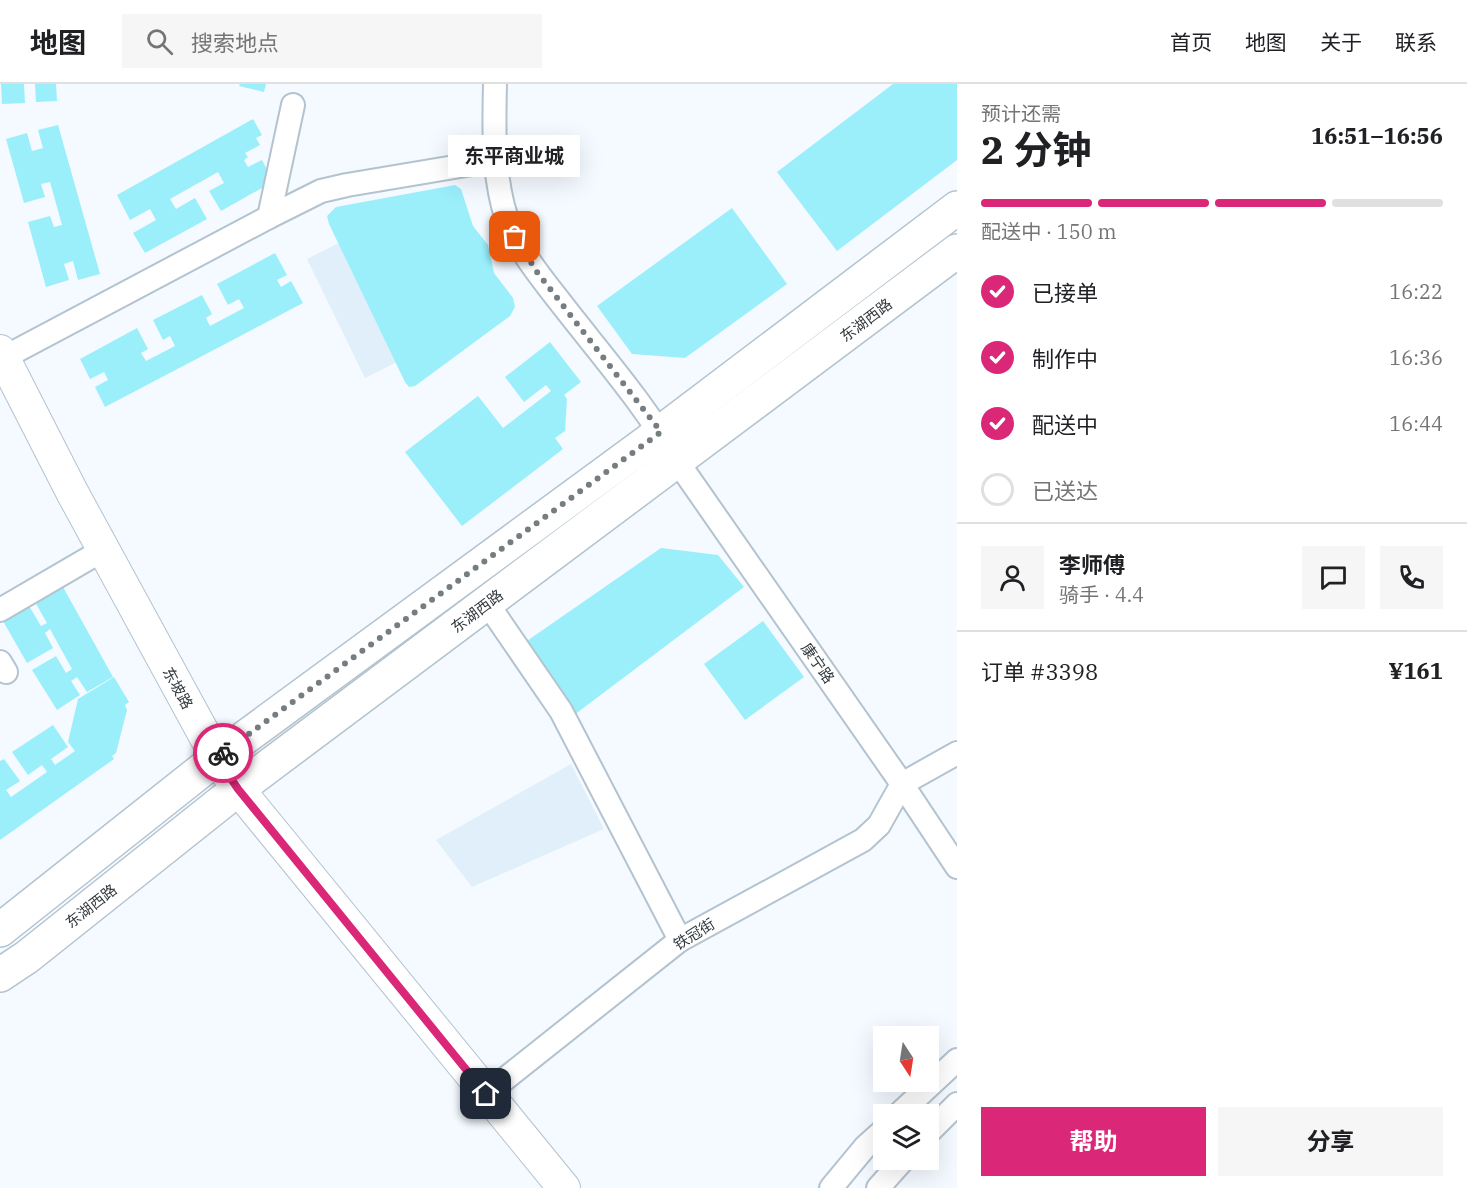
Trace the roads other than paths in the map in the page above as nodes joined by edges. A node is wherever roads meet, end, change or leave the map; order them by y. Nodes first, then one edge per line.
1 (495, 84) edge
2 (293, 105) dead end
3 (496, 160) junction
4 (957, 208) edge
5 (269, 217) junction
6 (957, 251) edge
7 (2, 355) edge
8 (661, 432) junction
9 (677, 461) junction
10 (103, 550) junction
11 (487, 603) junction
12 (0, 610) edge
13 (957, 753) edge
14 (217, 758) junction
15 (902, 784) junction
16 (238, 789) junction
17 (957, 867) edge
18 (0, 930) edge
19 (680, 940) junction
20 (0, 975) edge
21 (957, 1059) edge
22 (486, 1094) junction
23 (910, 1104) edge
24 (957, 1104) edge
25 (939, 1122) edge
26 (873, 1140) edge
27 (894, 1170) edge
28 (564, 1188) edge
29 (831, 1188) edge
30 (878, 1188) edge

1 - 3 street, 康宁路
2 - 5 street
3 - 5 street
3 - 8 street, 康宁路
4 - 8 main road
5 - 7 street
6 - 9 main road, 东湖西路
7 - 10 street, 东坡路
8 - 9 street, 康宁路
8 - 14 main road
9 - 11 main road, 东湖西路
9 - 15 street, 康宁路
10 - 12 street
10 - 14 street, 东坡路
11 - 16 main road, 东湖西路
11 - 19 street
13 - 15 street
14 - 16 street, 东坡路
14 - 18 main road
15 - 17 street, 康宁路
15 - 19 street, 铁冠街
16 - 20 main road, 东湖西路
16 - 22 street, 东坡路
19 - 22 street, 铁冠街
21 - 23 street
22 - 28 street, 东坡路
24 - 25 street
26 - 29 street
27 - 30 street

